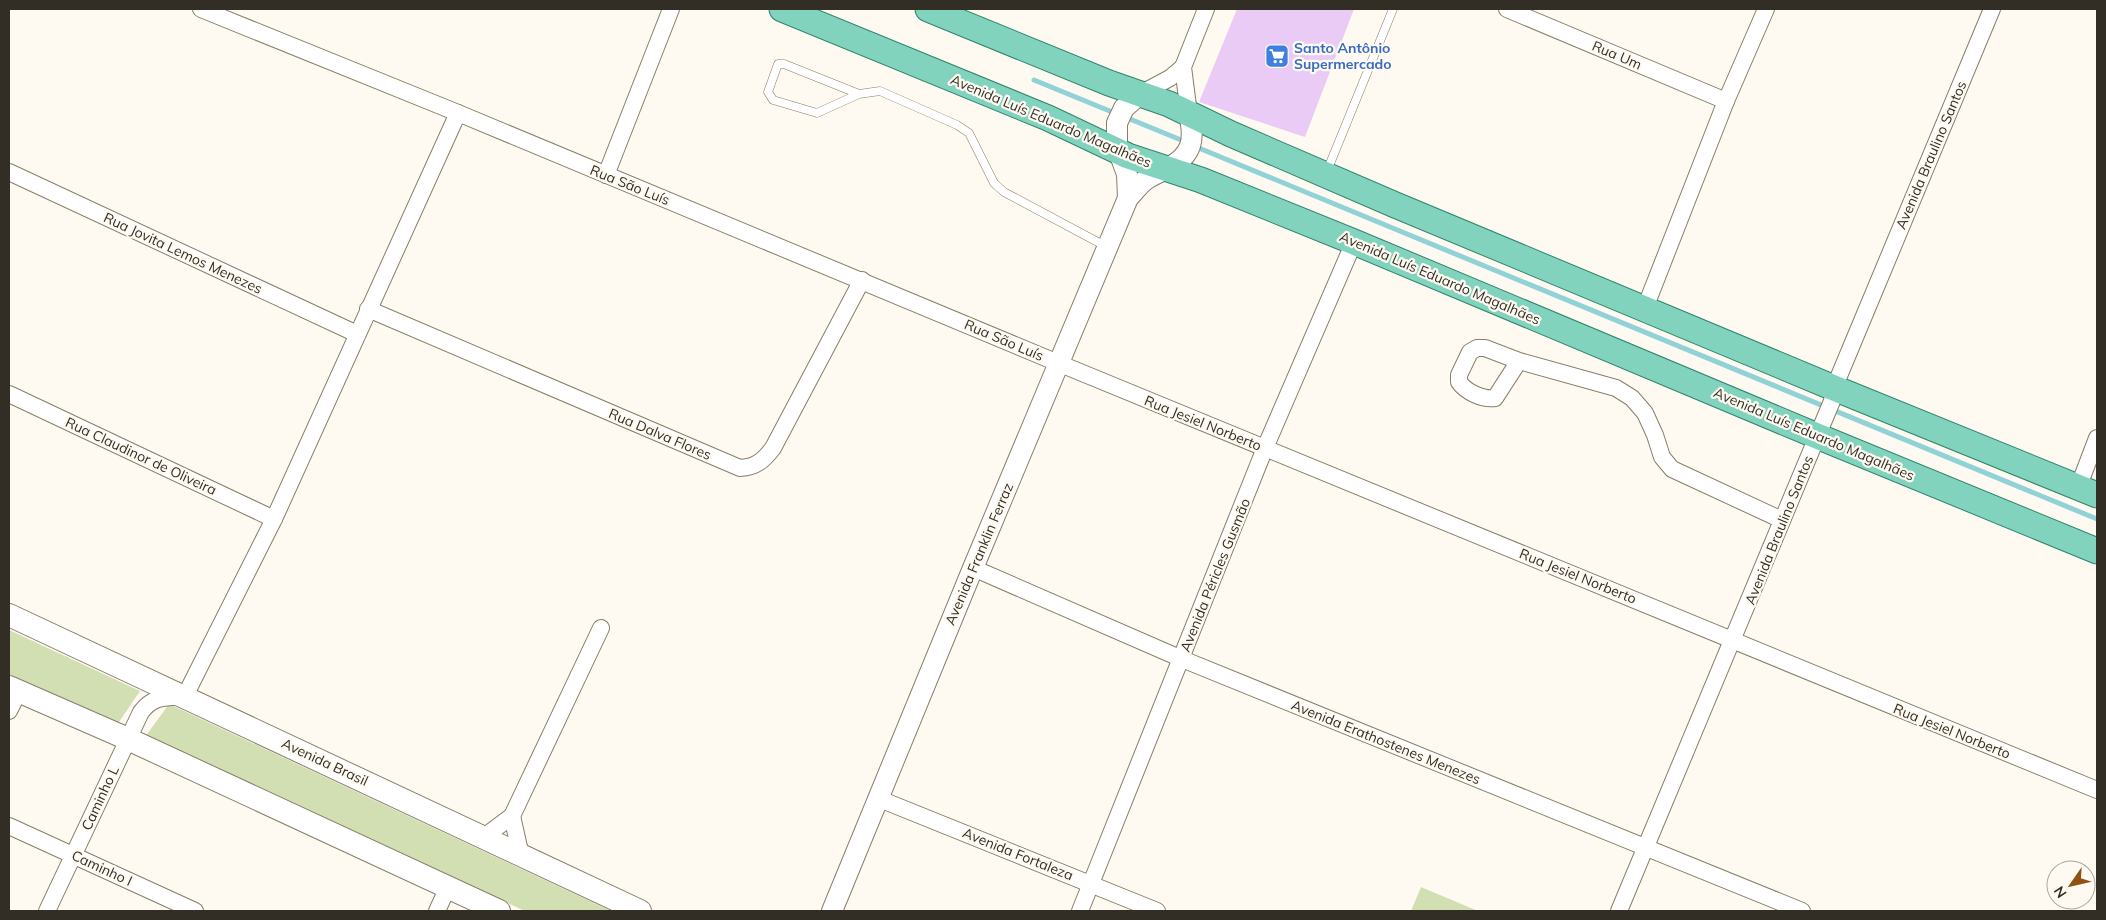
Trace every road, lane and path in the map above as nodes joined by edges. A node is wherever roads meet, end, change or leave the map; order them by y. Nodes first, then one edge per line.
1 (202, 9) edge
2 (671, 9) edge
3 (782, 9) edge
4 (928, 9) edge
5 (1206, 9) edge
6 (1393, 9) edge
7 (1508, 9) edge
8 (1766, 9) edge
9 (1992, 9) edge
10 (1183, 67) junction
11 (858, 94) junction
12 (1135, 97) junction
13 (1726, 101) junction
14 (458, 113) junction
15 (1191, 121) junction
16 (1117, 144) junction
17 (1174, 165) junction
18 (9, 172) edge
19 (1325, 174) junction
20 (606, 175) junction
21 (1128, 198) junction
22 (1354, 242) junction
23 (1107, 247) junction
24 (862, 280) junction
25 (368, 308) junction
26 (1645, 308) junction
27 (357, 334) junction
28 (1519, 361) dead end
29 (1058, 363) junction
30 (9, 394) edge
31 (1833, 395) junction
32 (1820, 430) junction
33 (2097, 438) edge
34 (1265, 448) junction
35 (2088, 492) edge
36 (274, 519) junction
37 (1782, 520) junction
38 (2097, 551) edge
39 (973, 568) junction
40 (9, 615) edge
41 (601, 628) dead end
42 (1733, 640) junction
43 (1182, 658) junction
44 (14, 689) edge
45 (185, 696) junction
46 (9, 712) edge
47 (128, 739) junction
48 (2097, 790) edge
49 (878, 798) junction
50 (512, 816) junction
51 (9, 826) edge
52 (484, 837) junction
53 (1646, 848) junction
54 (73, 855) junction
55 (521, 856) junction
56 (1091, 883) junction
57 (448, 887) junction
58 (178, 908) edge
59 (47, 911) edge
60 (195, 911) edge
61 (437, 911) edge
62 (499, 911) edge
63 (640, 911) edge
64 (832, 911) edge
65 (1080, 911) edge
66 (1157, 911) edge
67 (1619, 911) edge
68 (1802, 911) edge

1 - 14 street, Rua São Luís
2 - 20 street
3 - 16 main road, Avenida Luís Eduardo Magalhães
4 - 12 main road
5 - 10 street
6 - 19 lane
7 - 13 street, Rua Um
8 - 13 street
9 - 31 street, Avenida Braulino Santos
10 - 12 street
10 - 15 street
11 - 11 lane
11 - 23 lane
12 - 15 main road
12 - 16 street
13 - 26 street
14 - 20 street, Rua São Luís
14 - 25 street
15 - 17 street
15 - 19 main road
16 - 17 main road, Avenida Luís Eduardo Magalhães
16 - 21 street
17 - 21 street
17 - 22 main road, Avenida Luís Eduardo Magalhães
18 - 27 street, Rua Jovita Lemos Menezes
19 - 26 main road
20 - 24 street, Rua São Luís
21 - 23 street, Avenida Franklin Ferraz
22 - 32 main road, Avenida Luís Eduardo Magalhães
22 - 34 street, Avenida Péricles Gusmão
23 - 29 street, Avenida Franklin Ferraz
24 - 25 street, Rua Dalva Flores
24 - 29 street, Rua São Luís
25 - 27 street
26 - 31 main road
27 - 36 street
28 - 37 street
29 - 34 street, Rua Jesiel Norberto
29 - 39 street, Avenida Franklin Ferraz
30 - 36 street, Rua Claudinor de Oliveira
31 - 32 street, Avenida Braulino Santos
31 - 35 main road
32 - 37 street, Avenida Braulino Santos
32 - 38 main road, Avenida Luís Eduardo Magalhães
33 - 35 street
34 - 42 street, Rua Jesiel Norberto
34 - 43 street, Avenida Péricles Gusmão
36 - 45 street
37 - 42 street, Avenida Braulino Santos
39 - 43 street, Avenida Erathostenes Menezes
39 - 49 street, Avenida Franklin Ferraz
40 - 45 main road, Avenida Brasil
41 - 50 street
42 - 48 street, Rua Jesiel Norberto
42 - 53 street, Avenida Braulino Santos
43 - 53 street, Avenida Erathostenes Menezes
43 - 56 street, Avenida Péricles Gusmão
44 - 46 street
44 - 47 main road
45 - 47 street, Caminho L
45 - 52 main road, Avenida Brasil
47 - 54 street, Caminho L
47 - 57 main road
49 - 56 street, Avenida Fortaleza
49 - 64 street, Avenida Franklin Ferraz
50 - 52 street
50 - 55 street
51 - 54 street, Caminho I
52 - 55 main road, Avenida Brasil
53 - 67 street, Avenida Braulino Santos
53 - 68 street, Avenida Erathostenes Menezes
54 - 58 street, Caminho I
54 - 59 street, Caminho L
55 - 63 main road, Avenida Brasil
56 - 65 street, Avenida Péricles Gusmão
56 - 66 street, Avenida Fortaleza
57 - 61 street
57 - 62 main road
58 - 60 street, Caminho I

